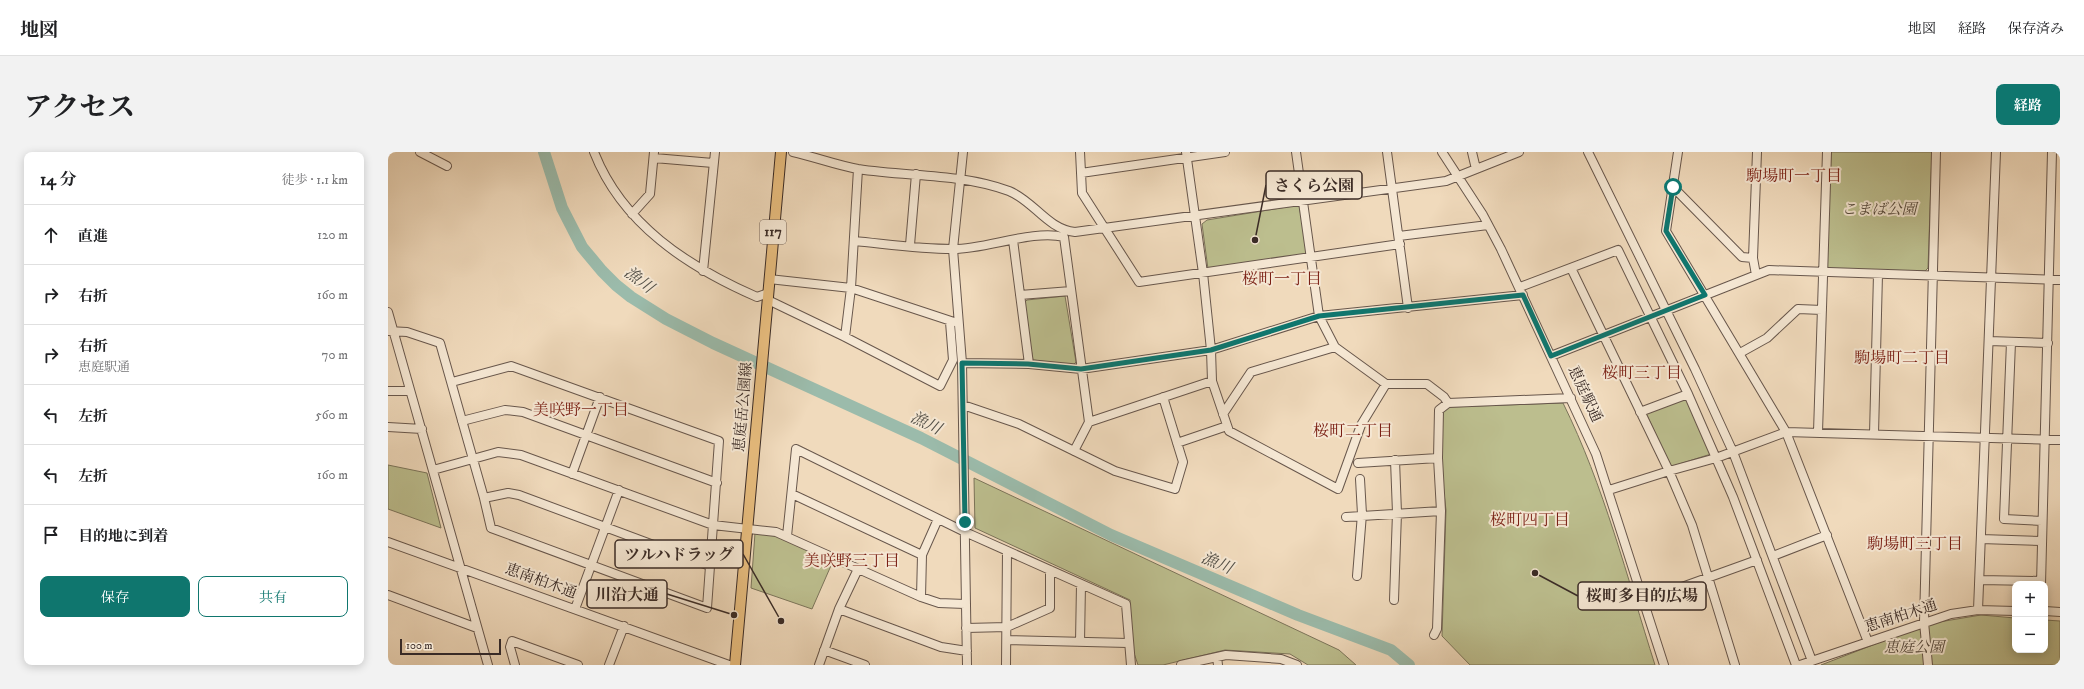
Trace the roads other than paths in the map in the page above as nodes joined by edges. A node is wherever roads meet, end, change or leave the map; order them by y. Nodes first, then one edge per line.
1 (420, 152) edge
2 (594, 152) edge
3 (715, 152) edge
4 (781, 152) edge
5 (793, 152) edge
6 (963, 152) edge
7 (1080, 152) edge
8 (1225, 152) edge
9 (1296, 152) edge
10 (1387, 152) edge
11 (1442, 152) edge
12 (1472, 152) edge
13 (1519, 152) edge
14 (1588, 152) edge
15 (1678, 152) edge
16 (1757, 152) edge
17 (1827, 152) edge
18 (1936, 152) edge
19 (1996, 152) edge
20 (2052, 152) edge
21 (654, 155) edge
22 (1187, 155) edge
23 (713, 163) junction
24 (447, 166) dead end
25 (858, 168) junction
26 (1476, 169) junction
27 (1081, 173) junction
28 (916, 174) junction
29 (1458, 175) junction
30 (959, 178) junction
31 (1673, 187) junction
32 (1392, 189) junction
33 (1304, 201) junction
34 (632, 214) junction
35 (1195, 216) junction
36 (1488, 225) junction
37 (1105, 229) junction
38 (1013, 240) junction
39 (1399, 240) junction
40 (854, 241) junction
41 (910, 245) junction
42 (953, 249) junction
43 (1310, 256) junction
44 (1753, 258) junction
45 (1571, 268) junction
46 (703, 270) junction
47 (1823, 272) junction
48 (1203, 273) junction
49 (1878, 274) junction
50 (1756, 275) junction
51 (1932, 276) junction
52 (1992, 278) junction
53 (769, 279) junction
54 (2050, 279) junction
55 (2060, 280) edge
56 (1520, 287) junction
57 (851, 288) junction
58 (1071, 290) junction
59 (1020, 295) junction
60 (1523, 295) junction
61 (1705, 295) junction
62 (768, 296) junction
63 (1408, 308) junction
64 (1822, 310) junction
65 (1666, 311) junction
66 (388, 312) edge
67 (1319, 316) junction
68 (1651, 318) junction
69 (955, 322) junction
70 (391, 332) edge
71 (845, 336) junction
72 (1604, 336) junction
73 (1989, 341) junction
74 (2011, 342) junction
75 (2048, 342) junction
76 (1335, 347) junction
77 (1211, 350) junction
78 (1740, 353) junction
79 (1551, 356) junction
80 (962, 363) junction
81 (1028, 364) junction
82 (1081, 369) junction
83 (1212, 381) junction
84 (452, 382) junction
85 (1386, 384) junction
86 (388, 391) edge
87 (410, 391) junction
88 (1688, 394) junction
89 (600, 397) junction
90 (1163, 397) junction
91 (1571, 398) junction
92 (1448, 403) junction
93 (963, 405) junction
94 (1640, 412) junction
95 (1224, 414) junction
96 (462, 421) junction
97 (1089, 422) junction
98 (1228, 426) junction
99 (388, 427) edge
100 (422, 429) junction
101 (1786, 432) junction
102 (1818, 432) junction
103 (1874, 434) junction
104 (586, 436) junction
105 (1928, 436) junction
106 (1984, 438) junction
107 (2007, 438) junction
108 (2045, 440) junction
109 (2060, 440) edge
110 (1177, 443) junction
111 (1074, 451) junction
112 (1733, 452) junction
113 (1438, 458) junction
114 (1716, 458) junction
115 (473, 459) junction
116 (1395, 460) junction
117 (1358, 463) dead end
118 (433, 470) junction
119 (1669, 471) junction
120 (572, 474) junction
121 (1360, 480) dead end
122 (717, 483) junction
123 (619, 490) junction
124 (1609, 490) junction
125 (792, 494) junction
126 (484, 498) junction
127 (1441, 511) junction
128 (1397, 513) junction
129 (1362, 514) junction
130 (1346, 516) dead end
131 (938, 519) junction
132 (2042, 521) junction
133 (713, 525) junction
134 (604, 527) junction
135 (746, 528) junction
136 (965, 532) junction
137 (1827, 535) junction
138 (787, 536) junction
139 (1981, 539) junction
140 (2042, 541) junction
141 (388, 542) edge
142 (1007, 551) junction
143 (922, 555) junction
144 (1773, 556) junction
145 (1757, 560) junction
146 (590, 564) junction
147 (460, 566) junction
148 (710, 566) junction
149 (858, 569) junction
150 (1050, 570) junction
151 (1357, 576) dead end
152 (1708, 578) junction
153 (1980, 580) junction
154 (2012, 581) edge
155 (2041, 581) edge
156 (1081, 584) junction
157 (388, 595) edge
158 (921, 597) junction
159 (1394, 600) dead end
160 (1643, 601) junction
161 (966, 604) junction
162 (575, 608) junction
163 (839, 609) junction
164 (1978, 610) junction
165 (2012, 611) edge
166 (2048, 611) edge
167 (2060, 612) edge
168 (1924, 622) junction
169 (624, 626) junction
170 (1007, 626) junction
171 (477, 628) junction
172 (966, 628) junction
173 (1434, 635) dead end
174 (1008, 640) junction
175 (1080, 642) junction
176 (1868, 642) junction
177 (1128, 643) junction
178 (824, 650) junction
179 (967, 651) junction
180 (1218, 661) edge
181 (1265, 661) edge
182 (1812, 661) junction
183 (488, 665) edge
184 (515, 665) edge
185 (578, 665) edge
186 (609, 665) edge
187 (729, 665) edge
188 (735, 665) edge
189 (819, 665) edge
190 (865, 665) edge
191 (967, 665) edge
192 (1006, 665) edge
193 (1131, 665) edge
194 (1181, 665) edge
195 (1297, 665) edge
196 (1664, 665) edge
197 (1735, 665) edge
198 (1796, 665) edge
199 (1800, 665) edge
200 (1928, 665) edge

1 - 24 street
2 - 34 street
3 - 23 street
4 - 53 main road, 恵庭岳公園線 / 117
5 - 25 street
6 - 30 street
7 - 27 street
8 - 22 street
9 - 33 street
10 - 32 street
11 - 29 street, 恵庭駅通
12 - 26 street
13 - 26 street
14 - 65 street
15 - 31 street
16 - 44 street
17 - 47 street
18 - 51 street
19 - 52 street
20 - 54 street
21 - 23 street
21 - 34 street
22 - 27 street
22 - 35 street
23 - 46 street
25 - 28 street
25 - 40 street
26 - 29 street
27 - 37 street
28 - 30 street
28 - 41 street
29 - 32 street
29 - 36 street, 恵庭駅通
30 - 37 street
30 - 42 street
31 - 44 street
31 - 61 street
32 - 33 street
32 - 39 street
33 - 35 street
33 - 43 street
34 - 46 street
35 - 37 street
35 - 48 street
36 - 39 street
36 - 56 street, 恵庭駅通
37 - 48 street
38 - 42 street
38 - 58 street
38 - 59 street
39 - 43 street
39 - 63 street
40 - 41 street
40 - 57 street
41 - 42 street
42 - 69 street
43 - 48 street
43 - 67 street
44 - 50 street
45 - 56 street
45 - 68 street
45 - 72 street
46 - 62 street
47 - 49 street
47 - 50 street
47 - 64 street
48 - 77 street
49 - 51 street
49 - 103 street
50 - 61 street
51 - 52 street
51 - 105 street
52 - 54 street
52 - 73 street
53 - 57 street
53 - 62 main road, 恵庭岳公園線 / 117
54 - 55 street
54 - 75 street
56 - 60 street, 恵庭駅通
57 - 69 street
57 - 71 street
58 - 59 street
58 - 82 street
59 - 81 street
60 - 63 street
60 - 79 street, 恵庭駅通
61 - 65 street
61 - 78 street
62 - 71 street
62 - 135 main road, 恵庭岳公園線 / 117
63 - 67 street
64 - 78 street
64 - 102 street
65 - 68 street
65 - 112 street
66 - 70 street
67 - 76 street
67 - 77 street
68 - 72 street
68 - 88 street
69 - 71 street
69 - 80 street
70 - 84 street
70 - 87 street
72 - 79 street
72 - 94 street
73 - 74 street
73 - 106 street
74 - 75 street
74 - 107 street
75 - 108 street
76 - 85 street
76 - 95 street
77 - 82 street
77 - 83 street
78 - 101 street
79 - 91 street, 恵庭駅通
80 - 81 street
80 - 93 street
81 - 82 street
82 - 97 street
83 - 90 street
83 - 95 street
84 - 89 street
84 - 96 street
85 - 92 street
85 - 98 street
86 - 87 street
87 - 100 street
88 - 94 street
88 - 114 street
89 - 104 street
89 - 122 street
90 - 97 street
90 - 110 street
91 - 92 street
91 - 124 street, 恵庭駅通
92 - 113 street
93 - 111 street
93 - 136 street
94 - 119 street
95 - 98 street
96 - 104 street
96 - 115 street
97 - 111 street
98 - 110 street
99 - 100 street
100 - 118 street
101 - 102 street
101 - 112 street
101 - 137 street
102 - 103 street
103 - 105 street
104 - 120 street
104 - 122 street
105 - 106 street
105 - 168 street
106 - 107 street
106 - 139 street
107 - 108 street
107 - 132 street
108 - 109 street
108 - 132 street
110 - 111 street
112 - 114 street
112 - 144 street
113 - 116 street
113 - 127 street
114 - 119 street
114 - 145 street
115 - 118 street
115 - 120 street
115 - 126 street
116 - 117 street
116 - 128 street
118 - 147 street
119 - 124 street
119 - 152 street
120 - 123 street
121 - 129 street
122 - 133 street
123 - 133 street
123 - 134 street
124 - 160 street, 恵庭駅通
125 - 131 street
125 - 138 street
125 - 143 street
126 - 134 street
126 - 146 street
127 - 128 street
127 - 173 street
128 - 129 street
128 - 159 street
129 - 130 street
129 - 151 street
131 - 136 street
131 - 143 street
132 - 140 street
133 - 135 street
133 - 148 street
134 - 146 street
134 - 148 street
135 - 138 street
135 - 188 main road, 恵庭岳公園線 / 117
136 - 142 street
136 - 161 street
137 - 144 street
137 - 176 street
138 - 149 street
139 - 140 street
139 - 153 street
140 - 155 street
141 - 147 street, 恵南柏木通
142 - 150 street
142 - 170 street
143 - 158 street
144 - 182 street
145 - 152 street
145 - 198 street
146 - 148 street
146 - 162 street
147 - 162 street, 恵南柏木通
147 - 171 street
149 - 158 street
149 - 163 street
150 - 156 street
150 - 170 street
152 - 160 street
152 - 197 street
153 - 154 street
153 - 164 street
156 - 175 street
156 - 177 street
157 - 171 street
158 - 161 street
160 - 196 street, 恵庭駅通
161 - 172 street
162 - 169 street, 恵南柏木通
163 - 178 street
163 - 179 street
164 - 165 street, 恵南柏木通
164 - 168 street, 恵南柏木通
166 - 167 street
168 - 176 street, 恵南柏木通
168 - 200 street
169 - 186 street
169 - 187 street, 恵南柏木通
170 - 172 street
170 - 174 street
171 - 183 street
172 - 179 street
174 - 175 street
174 - 192 street
175 - 177 street
176 - 182 street, 恵南柏木通
177 - 193 street
178 - 189 street
178 - 190 street
179 - 191 street
180 - 181 street
180 - 194 street
181 - 195 street
182 - 199 street, 恵南柏木通
184 - 185 street

